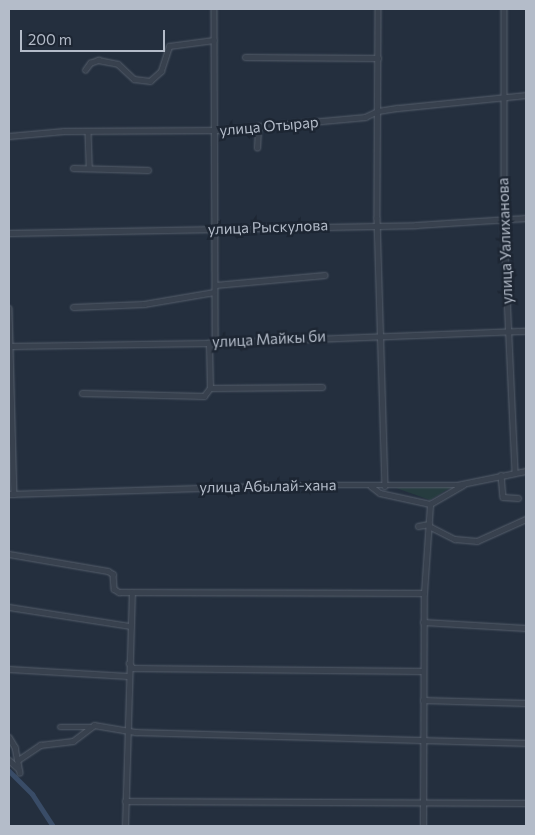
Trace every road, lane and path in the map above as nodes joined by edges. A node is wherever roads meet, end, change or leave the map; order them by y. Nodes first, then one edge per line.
1 (214, 9) edge
2 (378, 9) edge
3 (504, 9) edge
4 (214, 40) junction
5 (245, 57) dead end
6 (378, 58) junction
7 (85, 70) dead end
8 (526, 95) edge
9 (503, 97) junction
10 (378, 111) junction
11 (258, 126) junction
12 (88, 131) junction
13 (214, 131) junction
14 (9, 136) edge
15 (258, 148) dead end
16 (74, 168) dead end
17 (89, 168) junction
18 (148, 170) dead end
19 (526, 218) edge
20 (505, 220) junction
21 (377, 224) junction
22 (214, 229) junction
23 (9, 233) edge
24 (325, 275) dead end
25 (214, 285) junction
26 (214, 292) junction
27 (74, 307) dead end
28 (9, 308) edge
29 (9, 316) edge
30 (508, 331) junction
31 (526, 331) edge
32 (381, 335) junction
33 (215, 342) junction
34 (209, 343) junction
35 (11, 346) junction
36 (322, 387) dead end
37 (210, 388) junction
38 (82, 394) dead end
39 (526, 471) edge
40 (515, 472) junction
41 (501, 476) junction
42 (464, 484) junction
43 (371, 486) junction
44 (385, 486) junction
45 (11, 494) edge
46 (518, 498) dead end
47 (430, 504) junction
48 (526, 519) edge
49 (429, 525) junction
50 (418, 526) dead end
51 (9, 554) edge
52 (132, 593) junction
53 (424, 593) junction
54 (9, 607) edge
55 (423, 622) junction
56 (131, 626) junction
57 (526, 628) edge
58 (129, 663) junction
59 (9, 669) edge
60 (423, 671) junction
61 (128, 676) junction
62 (423, 700) junction
63 (526, 703) edge
64 (60, 727) dead end
65 (90, 727) junction
66 (126, 731) junction
67 (9, 737) edge
68 (423, 738) junction
69 (526, 743) edge
70 (9, 760) edge
71 (18, 760) junction
72 (125, 801) junction
73 (526, 803) edge
74 (423, 805) junction
75 (125, 826) edge
76 (423, 826) edge

1 - 4 street
2 - 6 street
3 - 9 street, улица Уалиханова
4 - 7 street
4 - 13 street
5 - 6 street
6 - 10 street
8 - 9 street, улица Отырар
9 - 10 street, улица Отырар
9 - 20 street, улица Уалиханова
10 - 11 street, улица Отырар
10 - 21 street
11 - 13 street, улица Отырар
11 - 15 street
12 - 13 street, улица Отырар
12 - 14 street, улица Отырар
12 - 17 street
13 - 22 street
16 - 17 street
17 - 18 street
19 - 20 street, улица Рыскулова
20 - 21 street, улица Рыскулова
20 - 30 street, улица Уалиханова
21 - 22 street, улица Рыскулова
21 - 32 street
22 - 23 street, улица Рыскулова
22 - 25 street
24 - 25 street
25 - 26 street
26 - 27 street
26 - 33 street
28 - 29 street
29 - 35 street
30 - 31 street, улица Майкы би
30 - 32 street, улица Майкы би
30 - 40 street, улица Уалиханова
32 - 33 street, улица Майкы би
32 - 44 street
33 - 34 street, улица Майкы би
34 - 35 street, улица Майкы би
34 - 37 street
35 - 45 street
36 - 37 street
37 - 38 street
39 - 40 street, улица Абылай-хана
40 - 41 street, улица Абылай-хана
41 - 42 street, улица Абылай-хана
41 - 46 street
42 - 44 street, улица Абылай-хана
42 - 47 street
43 - 44 street, улица Абылай-хана
43 - 45 street, улица Абылай-хана
43 - 47 street
47 - 49 street
48 - 49 street
49 - 50 street
49 - 53 street
51 - 52 street
52 - 53 street
52 - 56 street
53 - 55 street
54 - 56 street
55 - 57 street
55 - 60 street
56 - 58 street
58 - 60 street
58 - 61 street
59 - 61 street
60 - 62 street
61 - 66 street
62 - 63 street
62 - 68 street
64 - 65 street
65 - 66 street
65 - 71 street
66 - 68 street
66 - 72 street
67 - 71 street
68 - 69 street
68 - 74 street
70 - 71 street
72 - 74 street
72 - 75 street
73 - 74 street
74 - 76 street

